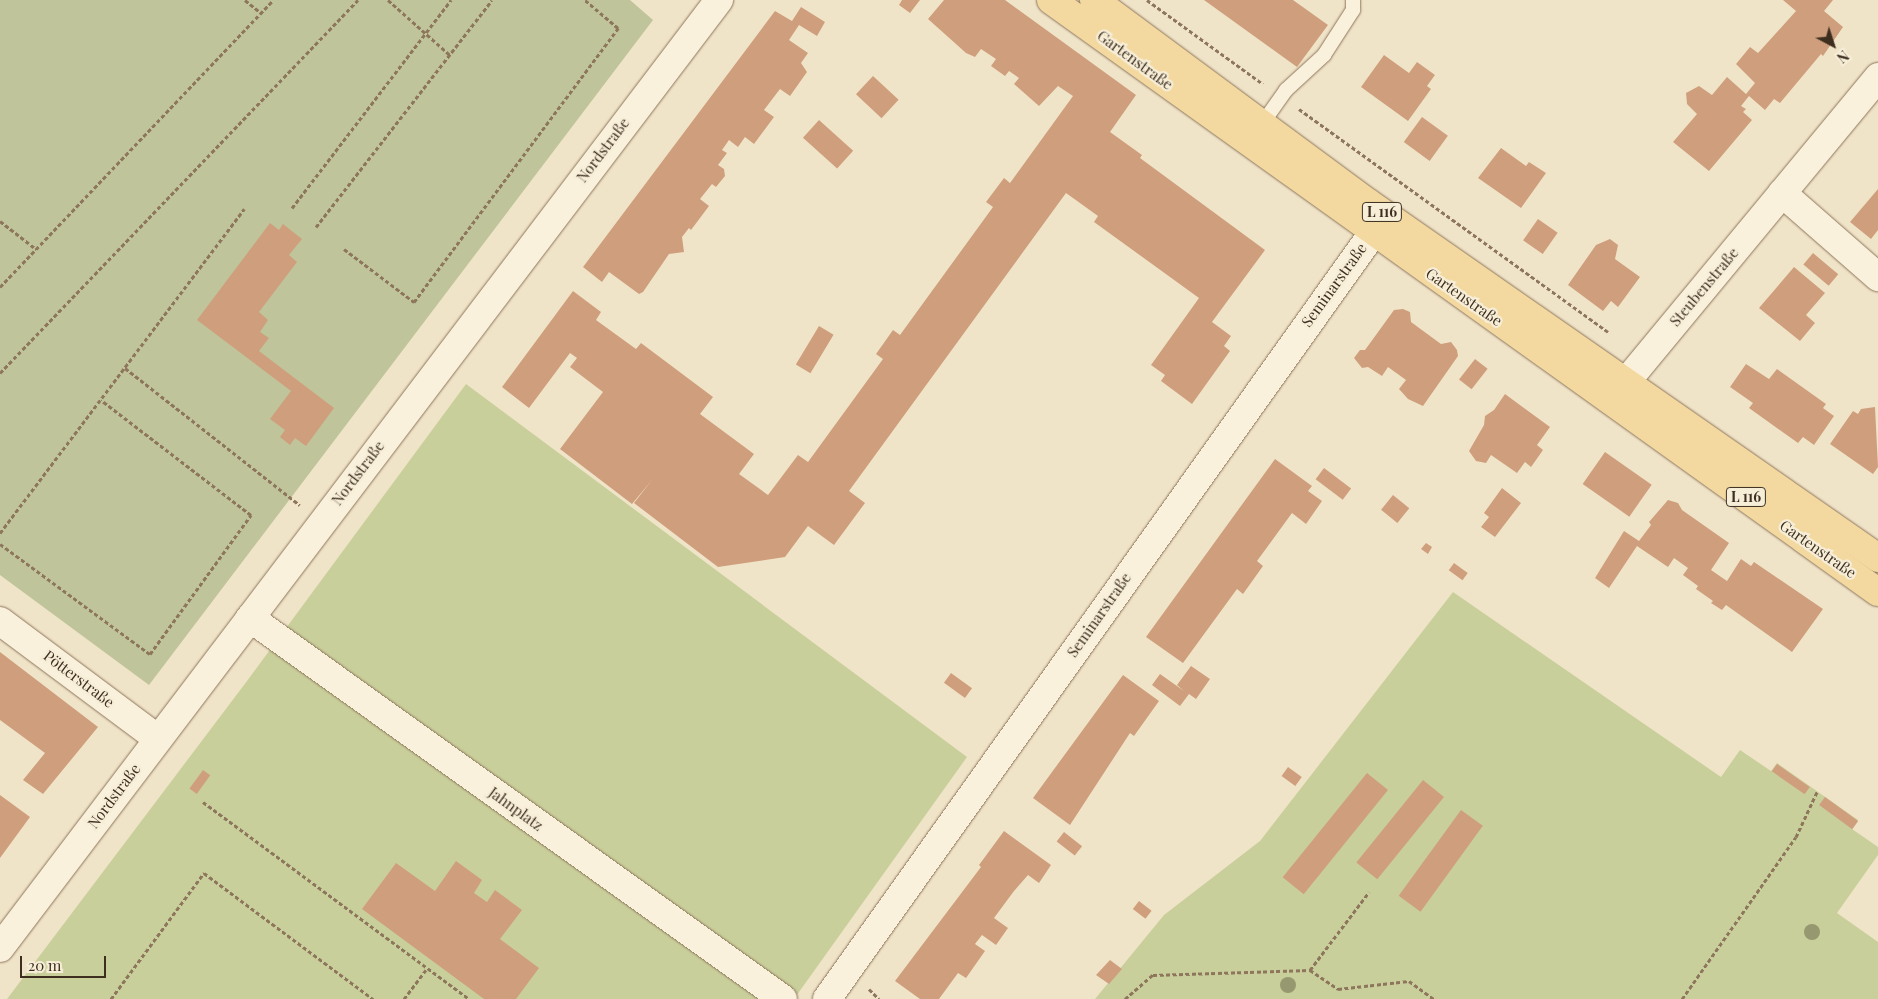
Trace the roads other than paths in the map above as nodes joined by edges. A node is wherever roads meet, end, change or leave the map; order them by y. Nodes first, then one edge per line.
1 (719, 0) edge
2 (1052, 0) edge
3 (1094, 0) edge
4 (1353, 0) edge
5 (1878, 77) edge
6 (1262, 124) junction
7 (1782, 193) junction
8 (1373, 233) junction
9 (1878, 277) edge
10 (1626, 382) junction
11 (1878, 558) edge
12 (1878, 592) edge
13 (250, 618) junction
14 (0, 621) edge
15 (157, 738) junction
16 (0, 948) edge
17 (783, 999) edge
18 (827, 999) edge

1 - 13 street, Nordstraße
2 - 8 main road, Gartenstraße / L 116
3 - 6 main road, Gartenstraße / L 116
4 - 6 lane
5 - 7 street, Steubenstraße
6 - 10 main road, Gartenstraße / L 116
7 - 9 street
7 - 10 street, Steubenstraße
8 - 12 main road, Gartenstraße / L 116
8 - 18 street, Seminarstraße
10 - 11 main road, Gartenstraße / L 116
13 - 15 street, Nordstraße
13 - 17 street, Jahnplatz
14 - 15 street, Pötterstraße
15 - 16 street, Nordstraße

